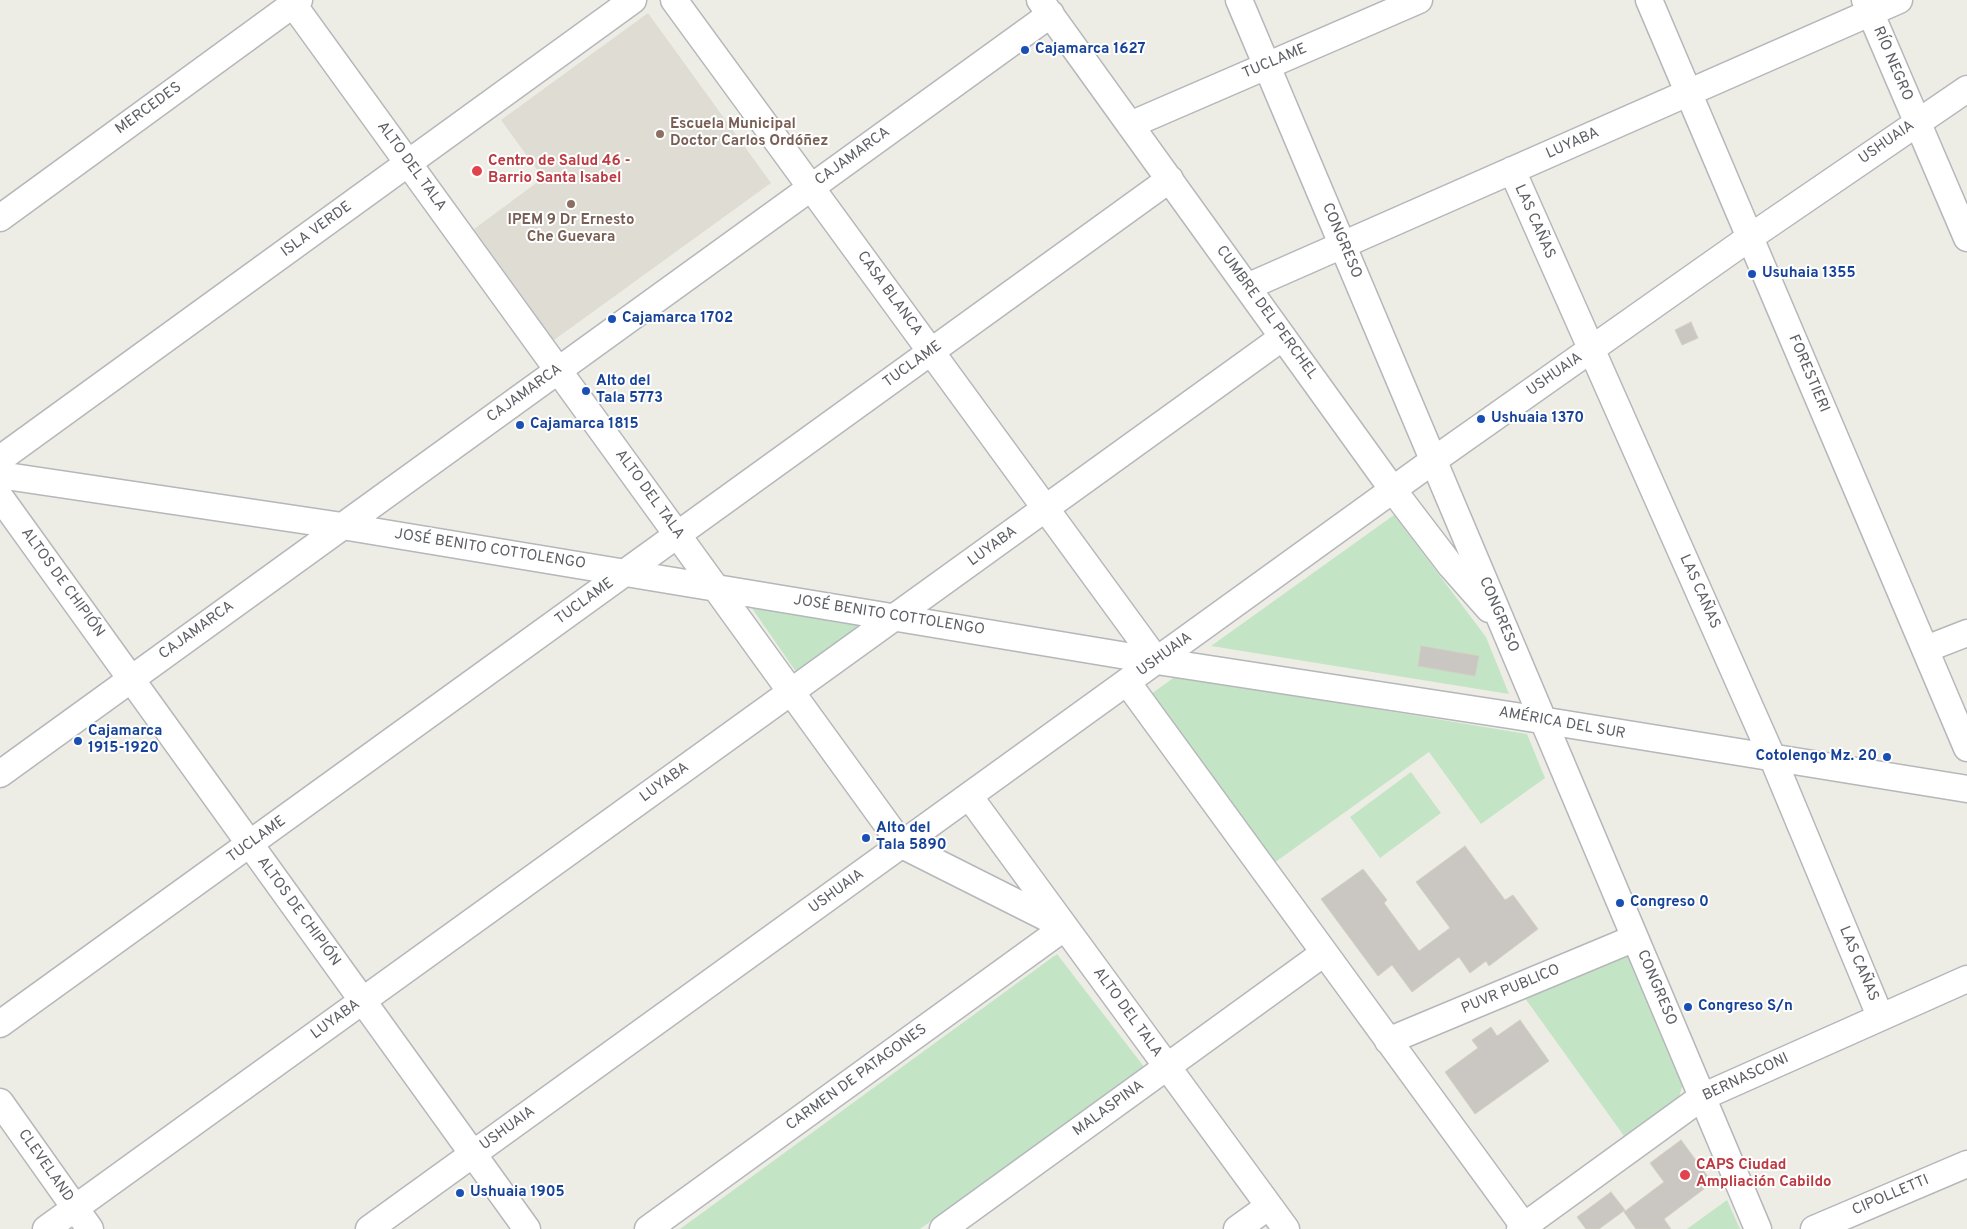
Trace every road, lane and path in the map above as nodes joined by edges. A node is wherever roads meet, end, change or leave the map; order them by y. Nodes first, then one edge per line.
1 (633, 0) edge
2 (674, 0) edge
3 (1238, 0) edge
4 (1419, 0) edge
5 (1648, 0) edge
6 (1899, 0) edge
7 (294, 1) edge
8 (1868, 6) edge
9 (1046, 7) edge
10 (1266, 66) junction
11 (1967, 89) edge
12 (1688, 94) junction
13 (1917, 122) junction
14 (1130, 125) junction
15 (408, 163) junction
16 (1512, 170) junction
17 (1170, 179) junction
18 (811, 187) junction
19 (0, 218) edge
20 (1749, 238) junction
21 (1967, 238) edge
22 (1343, 245) junction
23 (1248, 287) junction
24 (1283, 337) junction
25 (1591, 350) junction
26 (931, 352) junction
27 (558, 370) junction
28 (0, 459) edge
29 (1434, 460) junction
30 (0, 474) edge
31 (1393, 490) junction
32 (0, 497) edge
33 (1046, 508) junction
34 (342, 526) junction
35 (678, 536) junction
36 (626, 573) junction
37 (716, 588) junction
38 (896, 618) junction
39 (1500, 620) junction
40 (1967, 633) edge
41 (1926, 649) junction
42 (1156, 661) junction
43 (131, 680) junction
44 (1126, 682) junction
45 (791, 692) junction
46 (1543, 721) junction
47 (1967, 748) edge
48 (1773, 759) junction
49 (0, 774) edge
50 (1967, 789) edge
51 (969, 796) junction
52 (250, 845) junction
53 (902, 845) junction
54 (1065, 927) junction
55 (1635, 938) junction
56 (1324, 953) junction
57 (1967, 979) edge
58 (363, 1001) junction
59 (1880, 1016) junction
60 (0, 1024) edge
61 (1388, 1041) junction
62 (1167, 1067) junction
63 (1702, 1097) junction
64 (0, 1102) edge
65 (473, 1154) junction
66 (1967, 1164) edge
67 (1269, 1206) junction
68 (75, 1208) junction
69 (1523, 1228) edge
70 (46, 1229) edge
71 (90, 1229) edge
72 (369, 1229) edge
73 (527, 1229) edge
74 (648, 1229) edge
75 (943, 1229) edge
76 (1237, 1229) edge
77 (1286, 1229) edge
78 (1758, 1229) edge
79 (1814, 1229) edge

1 - 15 street, ISLA VERDE
2 - 18 street, CASA BLANCA
3 - 10 street, CONGRESO
4 - 10 street, TUCLAME
5 - 12 street, FORESTIERI
6 - 8 street, LUYABA
7 - 15 street, ALTO DEL TALA
7 - 19 street, MERCEDES
8 - 12 street, LUYABA
8 - 13 street, RÍO NEGRO
9 - 14 street, CUMBRE DEL PERCHEL
9 - 18 street, CAJAMARCA
10 - 14 street, TUCLAME
10 - 22 street, CONGRESO
11 - 13 street, USHUAIA
12 - 16 street, LUYABA
12 - 20 street, FORESTIERI
13 - 20 street, USHUAIA
13 - 21 street, RÍO NEGRO
14 - 17 street, CUMBRE DEL PERCHEL
15 - 27 street, ALTO DEL TALA
15 - 28 street, ISLA VERDE
16 - 22 street, LUYABA
16 - 25 street, LAS CAÑAS
17 - 23 street, CUMBRE DEL PERCHEL
17 - 26 street, TUCLAME
18 - 26 street, CASA BLANCA
18 - 27 street, CAJAMARCA
20 - 25 street, USHUAIA
20 - 41 street, FORESTIERI
22 - 23 street, LUYABA
22 - 29 street, CONGRESO
23 - 24 street, CUMBRE DEL PERCHEL
24 - 31 street, CUMBRE DEL PERCHEL
24 - 33 street, LUYABA
25 - 29 street, USHUAIA
25 - 48 street, LAS CAÑAS
26 - 33 street, CASA BLANCA
26 - 35 street, TUCLAME
27 - 34 street, CAJAMARCA
27 - 35 street, ALTO DEL TALA
29 - 31 street, USHUAIA
29 - 39 street, CONGRESO
30 - 34 street, JOSÉ BENITO COTTOLENGO
31 - 39 street, CUMBRE DEL PERCHEL
31 - 42 street, USHUAIA
32 - 43 street, ALTOS DE CHIPIÓN
33 - 38 street, LUYABA
33 - 42 street, CASA BLANCA
34 - 36 street, JOSÉ BENITO COTTOLENGO
34 - 43 street, CAJAMARCA
35 - 36 street, TUCLAME
35 - 37 street, ALTO DEL TALA
36 - 37 street, JOSÉ BENITO COTTOLENGO
36 - 52 street, TUCLAME
37 - 38 street, JOSÉ BENITO COTTOLENGO
37 - 45 street, ALTO DEL TALA
38 - 42 street, JOSÉ BENITO COTTOLENGO
38 - 45 street, LUYABA
39 - 46 street, CONGRESO
40 - 41 street
41 - 47 street, FORESTIERI
42 - 44 street, USHUAIA
42 - 46 street, AMÉRICA DEL SUR
43 - 49 street, CAJAMARCA
43 - 52 street, ALTOS DE CHIPIÓN
44 - 51 street, USHUAIA
44 - 56 street
45 - 53 street, ALTO DEL TALA
45 - 58 street, LUYABA
46 - 48 street, AMÉRICA DEL SUR
46 - 55 street, CONGRESO
48 - 50 street, AMÉRICA DEL SUR
48 - 59 street, LAS CAÑAS
51 - 53 street, USHUAIA
51 - 54 street, ALTO DEL TALA
52 - 58 street, ALTOS DE CHIPIÓN
52 - 60 street, TUCLAME
53 - 54 street
53 - 65 street, USHUAIA
54 - 62 street, ALTO DEL TALA
54 - 74 street, CARMEN DE PATAGONES
55 - 61 street, PUVR PUBLICO
55 - 63 street, CONGRESO
56 - 61 street
56 - 62 street, MALASPINA
57 - 59 street, BERNASCONI
58 - 65 street, ALTOS DE CHIPIÓN
58 - 68 street, LUYABA
59 - 63 street, BERNASCONI
61 - 69 street
62 - 67 street, ALTO DEL TALA
62 - 75 street, MALASPINA
63 - 69 street, BERNASCONI
63 - 78 street, CONGRESO
64 - 68 street, CLEVELAND
65 - 72 street, USHUAIA
65 - 73 street, ALTOS DE CHIPIÓN
66 - 79 street, CIPOLLETTI
67 - 76 street
67 - 77 street, ALTO DEL TALA
68 - 70 street, LUYABA
68 - 71 street, CLEVELAND

